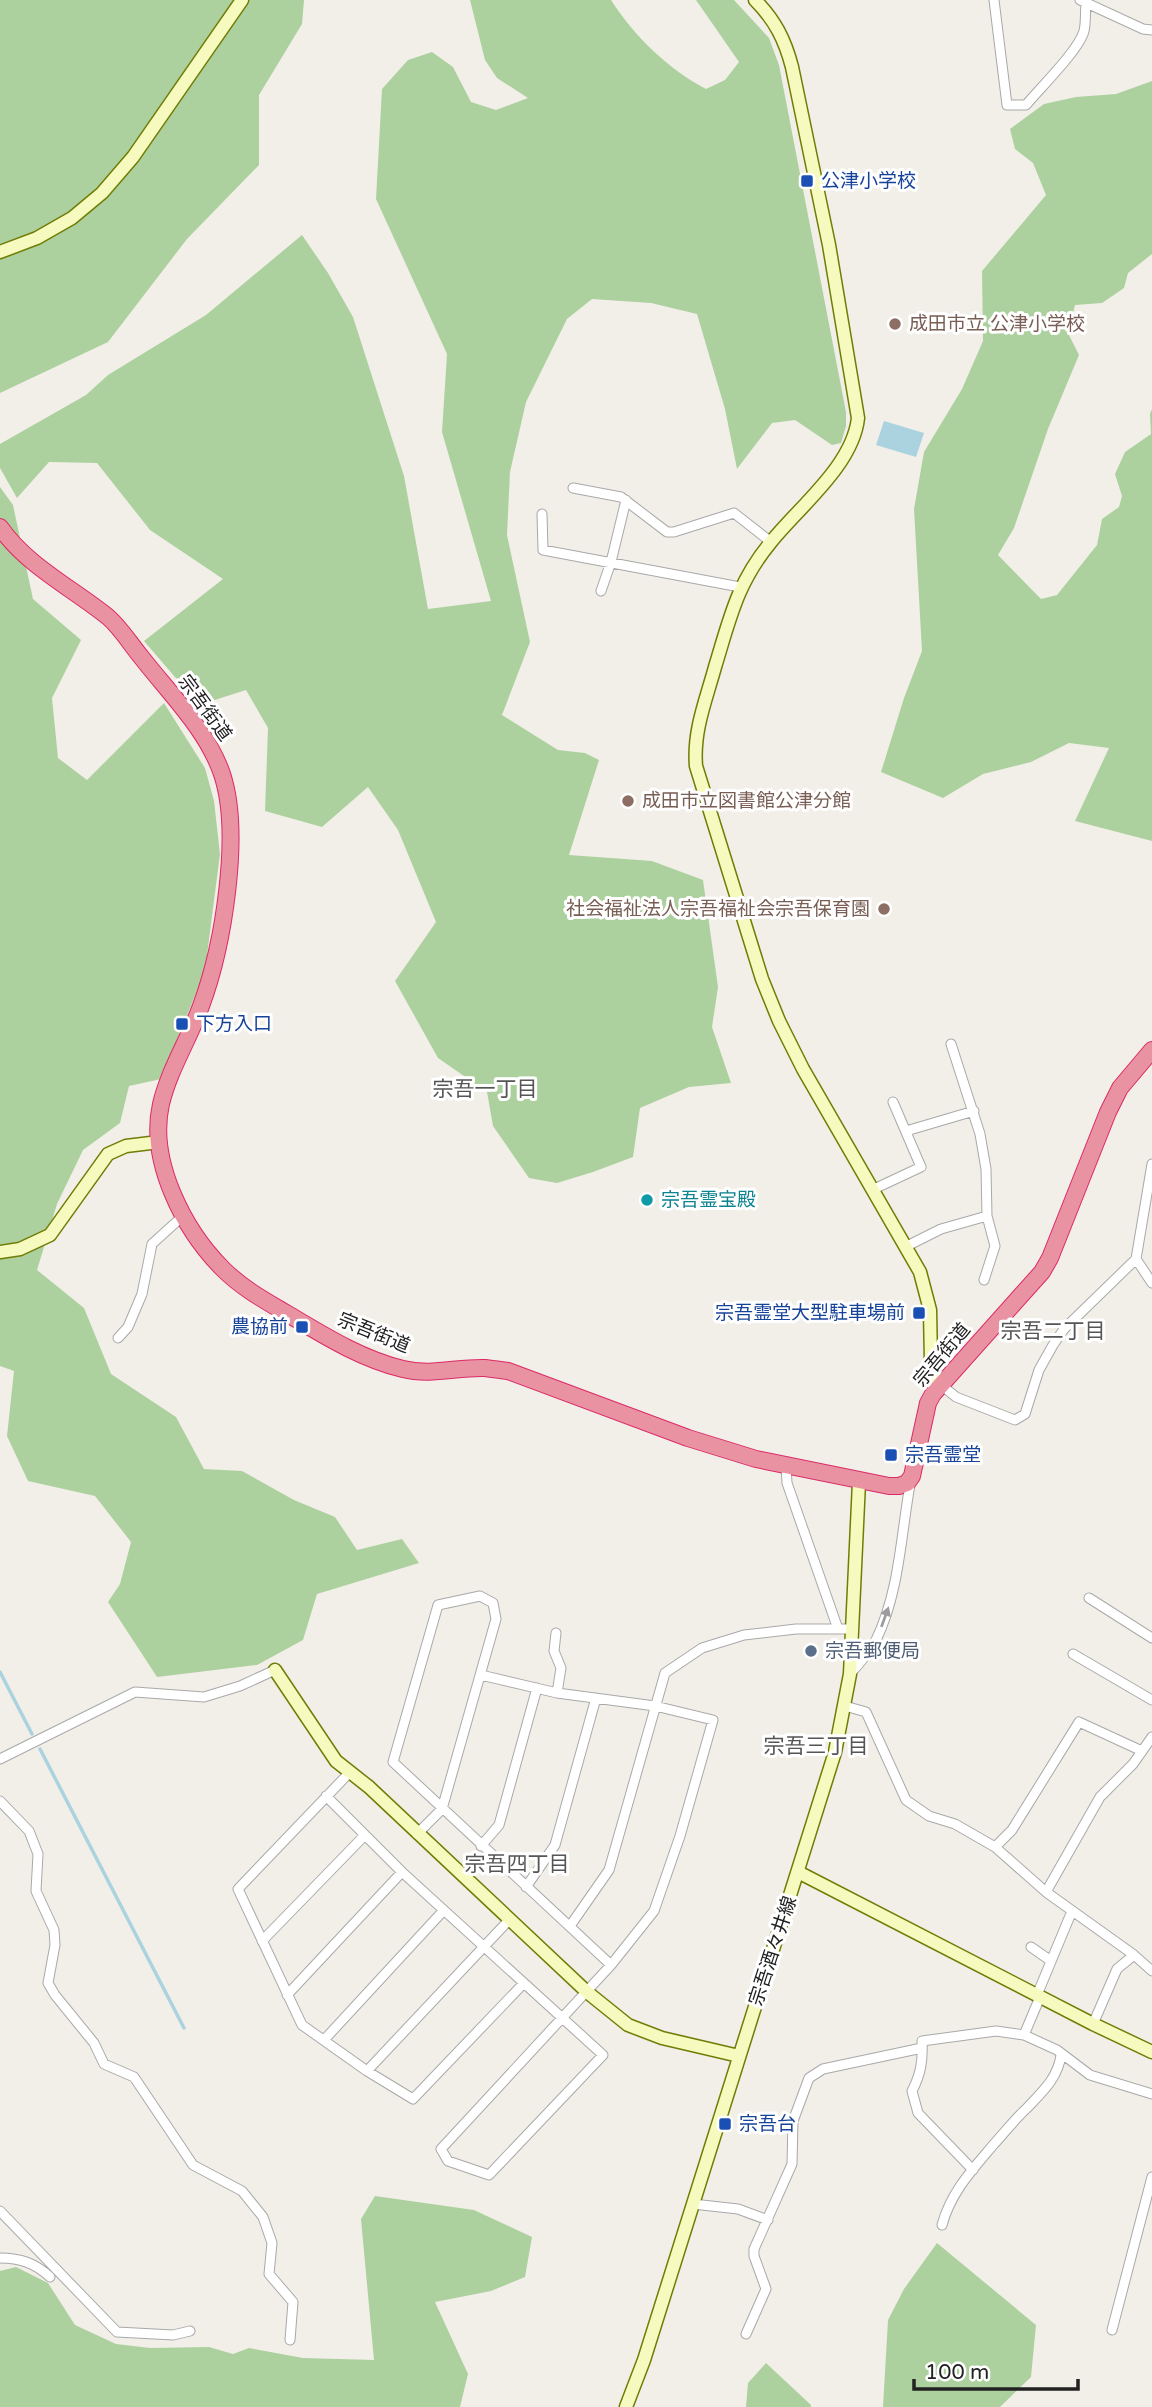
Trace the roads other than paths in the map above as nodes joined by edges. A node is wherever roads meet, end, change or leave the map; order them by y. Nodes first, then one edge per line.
1 (242, 0) edge
2 (755, 0) edge
3 (995, 0) edge
4 (1083, 2) edge
5 (1152, 30) edge
6 (0, 252) edge
7 (573, 488) dead end
8 (626, 500) junction
9 (542, 514) dead end
10 (0, 527) edge
11 (771, 542) junction
12 (611, 562) junction
13 (740, 587) junction
14 (601, 591) dead end
15 (951, 1044) dead end
16 (1152, 1050) edge
17 (894, 1102) dead end
18 (974, 1111) junction
19 (906, 1131) junction
20 (159, 1142) junction
21 (1152, 1164) edge
22 (874, 1189) junction
23 (184, 1215) junction
24 (987, 1216) junction
25 (907, 1246) junction
26 (0, 1252) edge
27 (1136, 1259) junction
28 (984, 1280) dead end
29 (1152, 1283) edge
30 (118, 1338) dead end
31 (940, 1384) junction
32 (786, 1466) junction
33 (912, 1475) junction
34 (859, 1482) junction
35 (1089, 1598) dead end
36 (844, 1629) junction
37 (555, 1633) dead end
38 (1152, 1638) edge
39 (1073, 1654) dead end
40 (275, 1670) joint
41 (850, 1674) junction
42 (481, 1675) junction
43 (537, 1688) junction
44 (556, 1693) junction
45 (596, 1698) junction
46 (1152, 1700) edge
47 (655, 1706) junction
48 (845, 1706) junction
49 (1152, 1737) edge
50 (1142, 1751) junction
51 (0, 1759) edge
52 (349, 1772) junction
53 (326, 1796) junction
54 (0, 1801) edge
55 (442, 1809) junction
56 (417, 1834) junction
57 (365, 1835) junction
58 (481, 1846) junction
59 (995, 1847) junction
60 (402, 1872) junction
61 (798, 1872) junction
62 (526, 1887) junction
63 (1046, 1892) junction
64 (444, 1910) junction
65 (1072, 1911) junction
66 (509, 1920) junction
67 (570, 1926) junction
68 (262, 1941) junction
69 (484, 1947) junction
70 (1031, 1947) dead end
71 (1134, 1955) junction
72 (1051, 1961) junction
73 (611, 1965) junction
74 (1152, 1971) edge
75 (524, 1983) junction
76 (587, 1992) junction
77 (286, 1995) junction
78 (1038, 1996) junction
79 (563, 2017) junction
80 (1093, 2024) junction
81 (1024, 2035) junction
82 (324, 2040) junction
83 (922, 2048) junction
84 (1152, 2052) edge
85 (1061, 2054) junction
86 (739, 2056) junction
87 (367, 2071) junction
88 (1152, 2094) edge
89 (973, 2170) junction
90 (1152, 2177) edge
91 (693, 2204) junction
92 (0, 2211) edge
93 (768, 2220) junction
94 (942, 2225) dead end
95 (0, 2258) edge
96 (50, 2277) dead end
97 (1112, 2330) dead end
98 (190, 2331) dead end
99 (746, 2334) dead end
100 (290, 2340) dead end
101 (626, 2407) edge

1 - 6 street
2 - 11 street
3 - 4 street
4 - 5 street
7 - 8 street
8 - 11 street
8 - 12 street
9 - 12 street
10 - 20 highway, 宗吾街道
11 - 13 street
12 - 13 street
12 - 14 street
13 - 22 street
15 - 18 street
16 - 31 highway, 宗吾街道
17 - 19 street
18 - 19 street
18 - 24 street
19 - 22 street
20 - 23 highway, 宗吾街道
20 - 26 street
21 - 27 street
22 - 25 street
23 - 30 street
23 - 32 highway, 宗吾街道
24 - 25 street
24 - 28 street
25 - 31 street
27 - 29 street
27 - 31 street
31 - 33 highway, 宗吾街道
32 - 34 highway, 宗吾街道
32 - 36 street
33 - 34 highway, 宗吾街道
41 -> 33 street
34 - 36 street, 宗吾酒々井線
35 - 38 street
36 - 41 street, 宗吾酒々井線
36 - 47 street
37 - 44 street
39 - 46 street
40 - 51 street
40 - 52 street
41 - 48 street, 宗吾酒々井線
42 - 43 street
42 - 55 street
42 - 55 street
43 - 44 street
43 - 58 street
44 - 45 street
45 - 47 street
45 - 62 street
47 - 67 street
47 - 73 street
48 - 59 street
48 - 61 street, 宗吾酒々井線
49 - 50 street
50 - 59 street
50 - 63 street
52 - 53 street
52 - 56 street
53 - 57 street
53 - 68 street
54 - 100 street
55 - 56 street
55 - 58 street
56 - 66 street
57 - 60 street
57 - 68 street
58 - 62 street
59 - 63 street
60 - 64 street
60 - 77 street
61 - 78 street
61 - 86 street, 宗吾酒々井線
62 - 67 street
63 - 65 street
64 - 69 street
64 - 82 street
65 - 71 street
65 - 72 street
66 - 69 street
66 - 76 street
67 - 73 street
68 - 77 street
69 - 75 street
69 - 87 street
70 - 72 street
71 - 74 street
71 - 80 street
72 - 78 street
73 - 76 street
75 - 79 street
75 - 87 street
76 - 79 street
76 - 86 street
77 - 82 street
78 - 80 street
78 - 81 street
79 - 79 street
80 - 84 street
81 - 83 street
81 - 85 street
82 - 87 street
83 - 89 street
83 - 93 street
85 - 88 street
85 - 89 street
86 - 91 street, 宗吾酒々井線
89 - 94 street
90 - 97 street
91 - 93 street
91 - 101 street, 宗吾酒々井線
92 - 98 street
93 - 99 street
95 - 96 street

